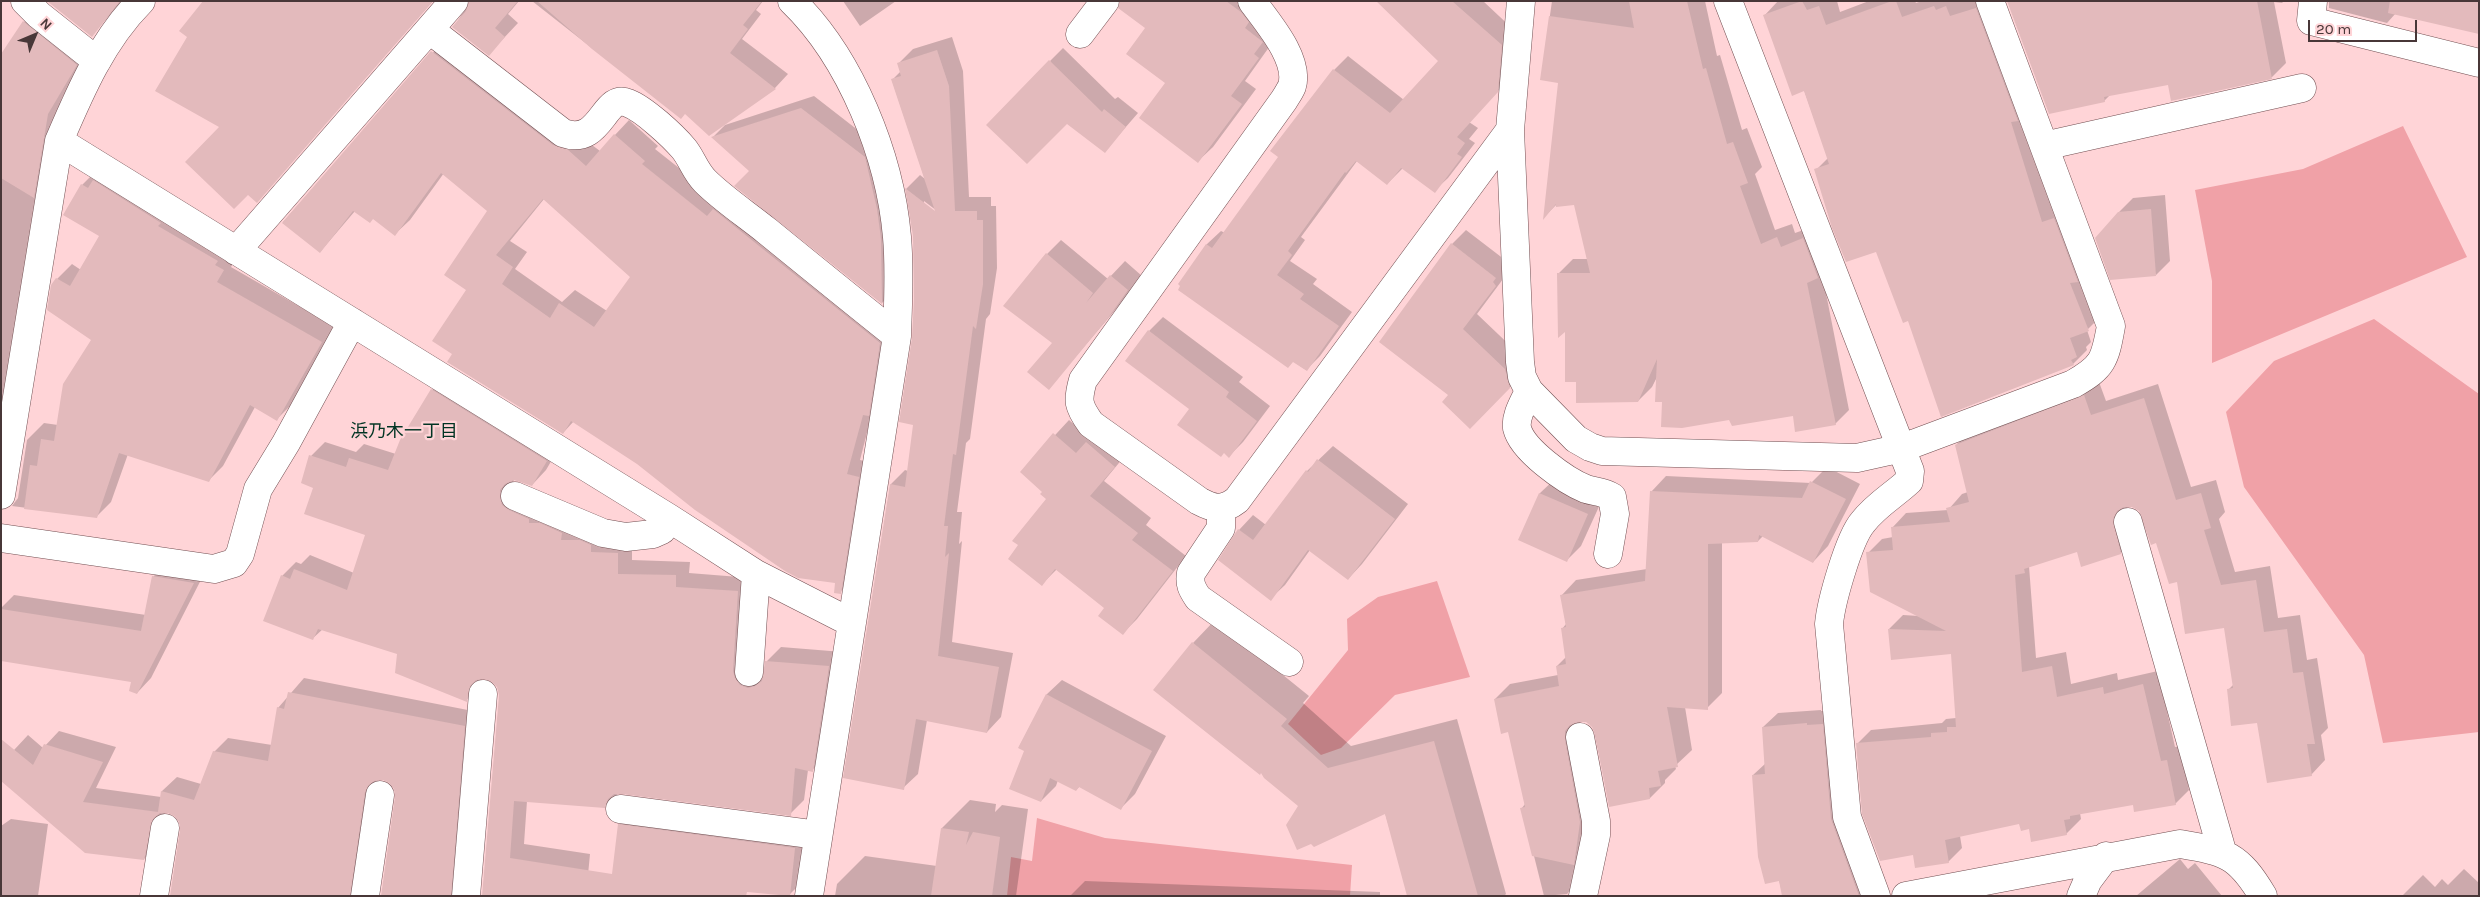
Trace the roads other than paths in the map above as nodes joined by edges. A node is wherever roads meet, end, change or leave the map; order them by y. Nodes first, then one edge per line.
1 (25, 1) edge
2 (141, 1) edge
3 (454, 1) edge
4 (792, 1) edge
5 (1105, 1) edge
6 (1252, 1) edge
7 (1521, 1) edge
8 (1728, 1) edge
9 (1990, 1) edge
10 (2313, 1) edge
11 (430, 30) junction
12 (1080, 34) dead end
13 (97, 61) junction
14 (2479, 63) edge
15 (2302, 88) dead end
16 (1510, 130) junction
17 (59, 141) junction
18 (2044, 146) junction
19 (236, 252) junction
20 (352, 322) junction
21 (897, 336) junction
22 (12, 357) edge
23 (1529, 391) junction
24 (1902, 448) junction
25 (1, 495) edge
26 (515, 496) dead end
27 (1221, 509) junction
28 (669, 518) junction
29 (2128, 522) dead end
30 (1, 538) edge
31 (1608, 554) dead end
32 (756, 574) junction
33 (850, 622) junction
34 (1289, 662) dead end
35 (749, 672) dead end
36 (483, 694) dead end
37 (1580, 737) dead end
38 (380, 795) dead end
39 (620, 809) dead end
40 (165, 828) dead end
41 (818, 835) junction
42 (2222, 851) junction
43 (2106, 856) junction
44 (154, 896) edge
45 (365, 896) edge
46 (466, 896) edge
47 (809, 896) edge
48 (1583, 896) edge
49 (1876, 896) edge
50 (1906, 896) edge
51 (2081, 896) edge
52 (2263, 896) edge

1 - 13 street
2 - 13 street
3 - 11 street
4 - 21 street
5 - 12 street
6 - 27 street
7 - 16 street
8 - 24 street
9 - 18 street
10 - 14 street
11 - 19 street
11 - 21 street
13 - 17 street
15 - 18 street
16 - 23 street
16 - 27 street
17 - 19 street
17 - 22 street
18 - 24 street
19 - 20 street
20 - 28 street
20 - 30 street
21 - 33 street
22 - 25 street
23 - 24 street
23 - 31 street
24 - 49 street
26 - 28 street
27 - 34 street
28 - 32 street
29 - 42 street
32 - 33 street
32 - 35 street
33 - 41 street
36 - 46 street
37 - 48 street
38 - 45 street
39 - 41 street
40 - 44 street
41 - 47 street
42 - 43 street
42 - 52 street
43 - 50 street
43 - 51 street

